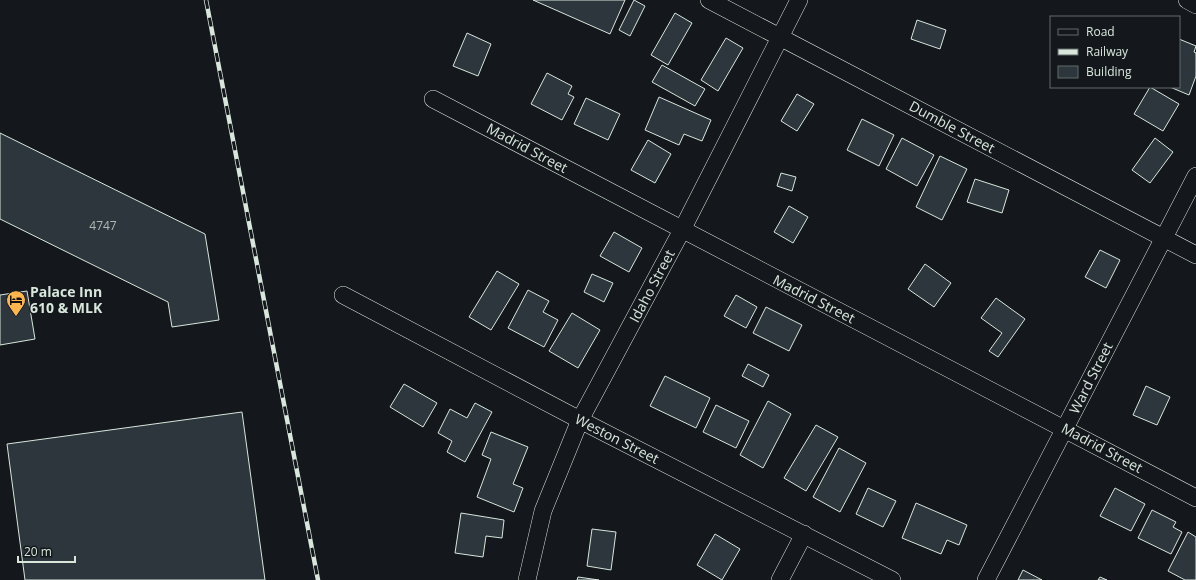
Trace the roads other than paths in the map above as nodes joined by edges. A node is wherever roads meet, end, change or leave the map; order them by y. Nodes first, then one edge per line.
1 (709, 0) edge
2 (799, 0) edge
3 (1187, 0) edge
4 (1196, 5) edge
5 (780, 37) junction
6 (433, 99) dead end
7 (1196, 176) edge
8 (682, 230) junction
9 (1164, 238) junction
10 (1196, 255) edge
11 (343, 295) dead end
12 (580, 420) junction
13 (1065, 428) junction
14 (1196, 498) edge
15 (804, 534) junction
16 (527, 580) edge
17 (780, 580) edge
18 (892, 580) edge
19 (986, 580) edge

1 - 5 street, Dumble Street
2 - 5 street, Idaho Street
3 - 4 street
5 - 8 street, Idaho Street
5 - 9 street, Dumble Street
6 - 8 street, Madrid Street
7 - 9 street, Ward Street
8 - 12 street, Idaho Street
8 - 13 street, Madrid Street
9 - 10 street, Dumble Street
9 - 13 street, Ward Street
11 - 12 street, Weston Street
12 - 15 street, Weston Street
12 - 16 street, Idaho Street
13 - 14 street, Madrid Street
13 - 19 street, Ward Street
15 - 17 street
15 - 18 street, Weston Street

